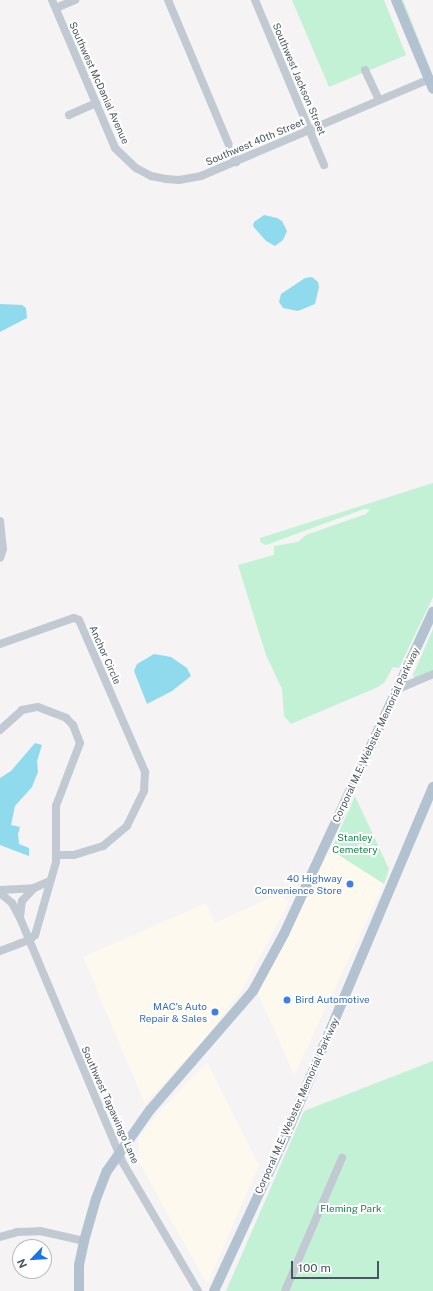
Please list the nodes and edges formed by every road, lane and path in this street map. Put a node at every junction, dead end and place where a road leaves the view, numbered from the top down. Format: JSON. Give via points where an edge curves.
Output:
{"nodes":[{"id":1,"x":52,"y":0,"type":"edge"},
{"id":2,"x":75,"y":0,"type":"edge"},
{"id":3,"x":168,"y":0,"type":"edge"},
{"id":4,"x":254,"y":0,"type":"edge"},
{"id":5,"x":396,"y":0,"type":"edge"},
{"id":6,"x":56,"y":8,"type":"junction"},
{"id":7,"x":365,"y":70,"type":"dead end"},
{"id":8,"x":429,"y":79,"type":"junction"},
{"id":9,"x":433,"y":89,"type":"edge"},
{"id":10,"x":379,"y":100,"type":"junction"},
{"id":11,"x":96,"y":103,"type":"junction"},
{"id":12,"x":69,"y":115,"type":"dead end"},
{"id":13,"x":310,"y":130,"type":"junction"},
{"id":14,"x":236,"y":162,"type":"junction"},
{"id":15,"x":324,"y":165,"type":"dead end"},
{"id":16,"x":136,"y":168,"type":"joint"},
{"id":17,"x":0,"y":521,"type":"edge"},
{"id":18,"x":0,"y":558,"type":"edge"},
{"id":19,"x":433,"y":612,"type":"edge"},
{"id":20,"x":0,"y":644,"type":"edge"},
{"id":21,"x":433,"y":674,"type":"edge"},
{"id":22,"x":398,"y":689,"type":"junction"},
{"id":23,"x":0,"y":730,"type":"edge"},
{"id":24,"x":433,"y":787,"type":"edge"},
{"id":25,"x":57,"y":855,"type":"junction"},
{"id":26,"x":50,"y":881,"type":"junction"},
{"id":27,"x":34,"y":888,"type":"junction"},
{"id":28,"x":0,"y":891,"type":"edge"},
{"id":29,"x":20,"y":918,"type":"junction"},
{"id":30,"x":29,"y":940,"type":"junction"},
{"id":31,"x":0,"y":950,"type":"edge"},
{"id":32,"x":118,"y":1152,"type":"junction"},
{"id":33,"x":342,"y":1158,"type":"dead end"},
{"id":34,"x":0,"y":1236,"type":"edge"},
{"id":35,"x":84,"y":1241,"type":"junction"},
{"id":36,"x":80,"y":1291,"type":"edge"},
{"id":37,"x":198,"y":1291,"type":"edge"},
{"id":38,"x":214,"y":1291,"type":"edge"},
{"id":39,"x":285,"y":1291,"type":"edge"}],
"edges":[{"from":1,"to":6,"type":"street","name":"Southwest McDanial Avenue"},
{"from":2,"to":6,"type":"street"},
{"from":3,"to":14,"type":"street"},
{"from":4,"to":13,"type":"street","name":"Southwest Jackson Street"},
{"from":5,"to":8,"type":"main road"},
{"from":6,"to":11,"type":"street","name":"Southwest McDanial Avenue"},
{"from":7,"to":10,"type":"street"},
{"from":8,"to":9,"type":"main road"},
{"from":8,"to":10,"type":"street","name":"Southwest 40th Street"},
{"from":10,"to":13,"type":"street","name":"Southwest 40th Street"},
{"from":11,"to":12,"type":"street"},
{"from":11,"to":16,"type":"street","name":"Southwest McDanial Avenue","via":[[115,148]]},
{"from":13,"to":14,"type":"street","name":"Southwest 40th Street"},
{"from":13,"to":15,"type":"street","name":"Southwest Jackson Street"},
{"from":14,"to":16,"type":"street","name":"Southwest 40th Street","via":[[201,176],[178,180],[152,176]]},
{"from":17,"to":18,"type":"street","via":[[3,549]]},
{"from":19,"to":22,"type":"main road","name":"Corporal M.E. Webster Memorial Parkway"},
{"from":20,"to":25,"type":"street","name":"Anchor Circle","via":[[74,618],[79,620],[145,772],[144,791],[127,826],[114,839],[88,852]]},
{"from":21,"to":22,"type":"street"},
{"from":22,"to":32,"type":"main road","name":"Corporal M.E. Webster Memorial Parkway","via":[[284,934],[252,991],[150,1110]]},
{"from":23,"to":25,"type":"street","via":[[22,710],[38,707],[66,718],[76,731],[80,744],[56,806]]},
{"from":24,"to":38,"type":"main road","name":"Corporal M.E. Webster Memorial Parkway","via":[[286,1135]]},
{"from":25,"to":26,"type":"street"},
{"from":26,"to":27,"type":"street"},
{"from":26,"to":30,"type":"street","via":[[34,935]]},
{"from":27,"to":28,"type":"street"},
{"from":27,"to":29,"type":"street","via":[[22,901]]},
{"from":28,"to":29,"type":"street","name":"Southwest Tapawingo Lane","via":[[12,903]]},
{"from":29,"to":30,"type":"street","name":"Southwest Tapawingo Lane"},
{"from":30,"to":31,"type":"street"},
{"from":30,"to":32,"type":"street","name":"Southwest Tapawingo Lane"},
{"from":32,"to":35,"type":"main road","name":"Corporal M.E. Webster Memorial Parkway","via":[[96,1199]]},
{"from":32,"to":37,"type":"street","name":"Southwest Tapawingo Lane"},
{"from":33,"to":39,"type":"street"},
{"from":34,"to":35,"type":"street","via":[[40,1231]]},
{"from":35,"to":36,"type":"main road","name":"Corporal M.E. Webster Memorial Parkway","via":[[79,1266]]}]}
